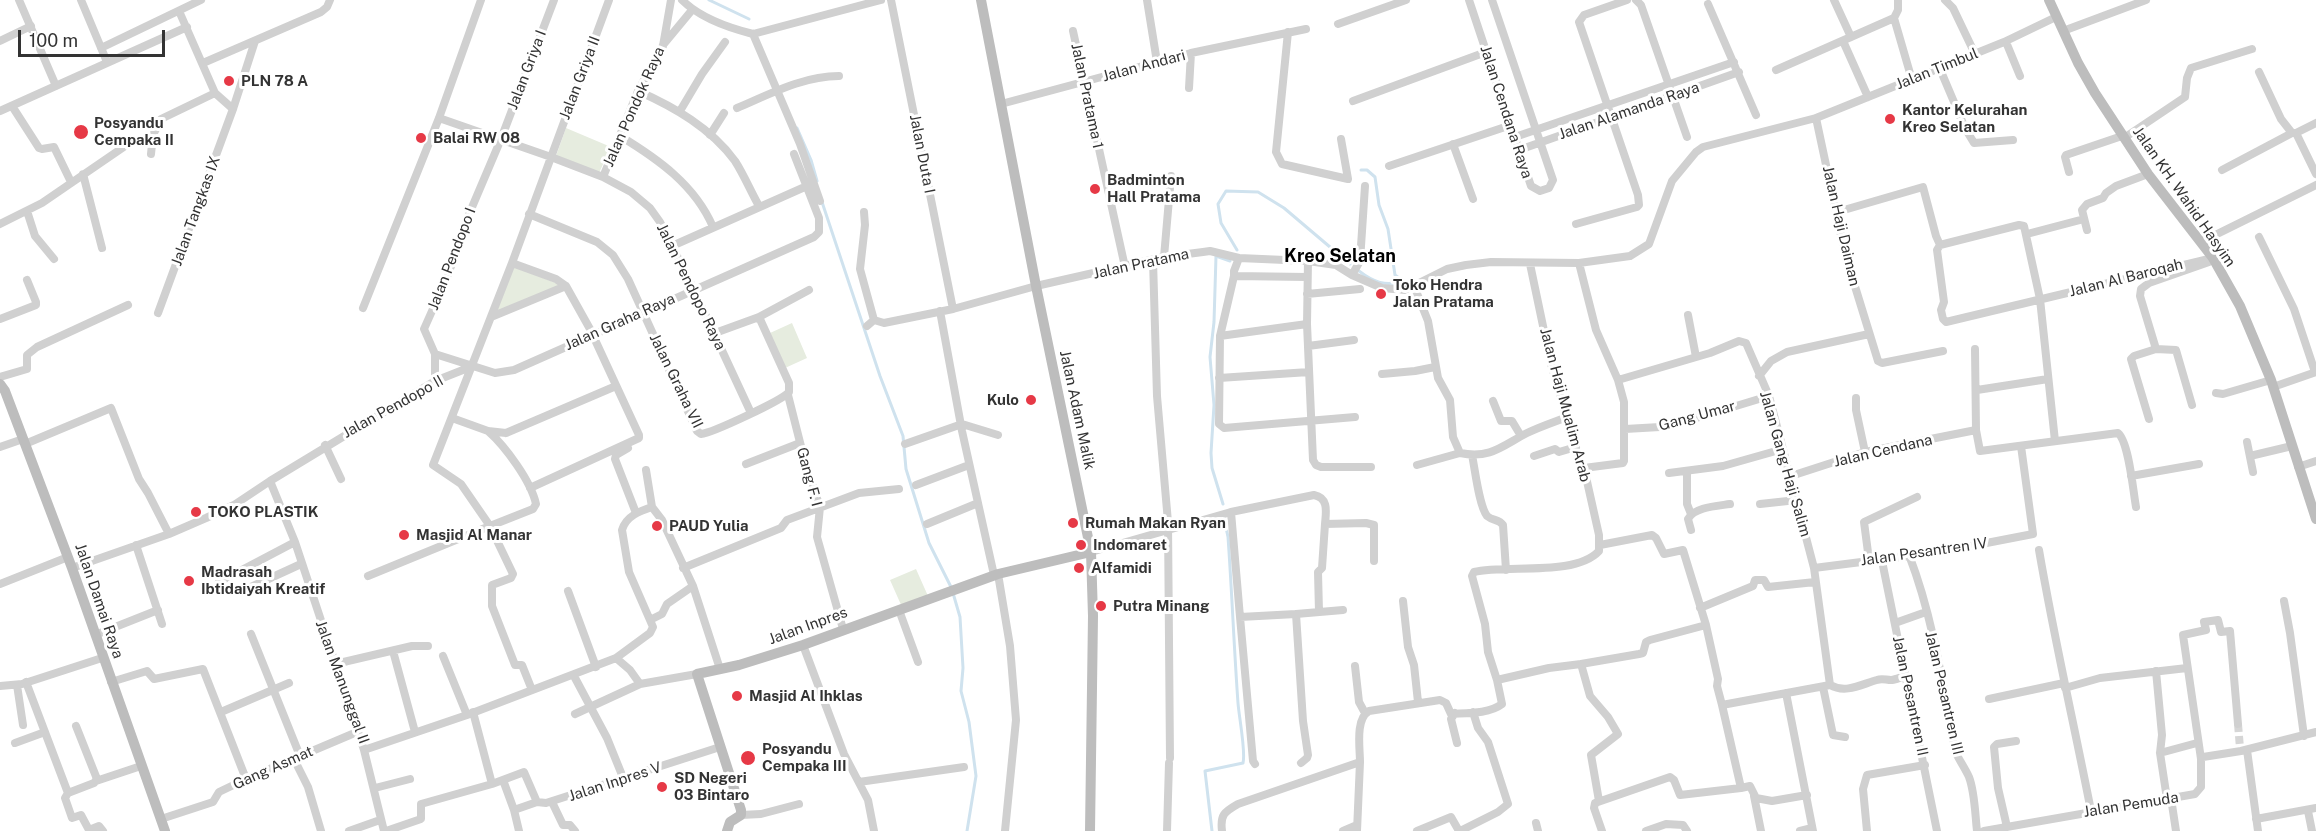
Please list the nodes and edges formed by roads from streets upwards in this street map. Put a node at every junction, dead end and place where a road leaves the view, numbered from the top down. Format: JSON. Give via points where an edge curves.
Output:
{"nodes":[{"id":1,"x":19,"y":0,"type":"edge"},
{"id":2,"x":81,"y":0,"type":"edge"},
{"id":3,"x":200,"y":0,"type":"edge"},
{"id":4,"x":330,"y":0,"type":"edge"},
{"id":5,"x":481,"y":0,"type":"edge"},
{"id":6,"x":554,"y":0,"type":"edge"},
{"id":7,"x":609,"y":0,"type":"edge"},
{"id":8,"x":671,"y":0,"type":"edge"},
{"id":9,"x":682,"y":0,"type":"edge"},
{"id":10,"x":881,"y":0,"type":"edge"},
{"id":11,"x":891,"y":0,"type":"edge"},
{"id":12,"x":981,"y":0,"type":"edge"},
{"id":13,"x":1147,"y":0,"type":"edge"},
{"id":14,"x":1406,"y":0,"type":"edge"},
{"id":15,"x":1469,"y":0,"type":"edge"},
{"id":16,"x":1492,"y":0,"type":"edge"},
{"id":17,"x":1627,"y":0,"type":"edge"},
{"id":18,"x":1636,"y":0,"type":"edge"},
{"id":19,"x":1834,"y":0,"type":"edge"},
{"id":20,"x":1898,"y":0,"type":"edge"},
{"id":21,"x":1945,"y":0,"type":"edge"},
{"id":22,"x":2049,"y":0,"type":"edge"},
{"id":23,"x":2146,"y":0,"type":"edge"},
{"id":24,"x":1708,"y":4,"type":"dead end"},
{"id":25,"x":179,"y":10,"type":"junction"},
{"id":26,"x":692,"y":10,"type":"junction"},
{"id":27,"x":2056,"y":17,"type":"junction"},
{"id":28,"x":1894,"y":18,"type":"junction"},
{"id":29,"x":1338,"y":24,"type":"dead end"},
{"id":30,"x":31,"y":26,"type":"junction"},
{"id":31,"x":187,"y":27,"type":"junction"},
{"id":32,"x":1306,"y":29,"type":"dead end"},
{"id":33,"x":1073,"y":31,"type":"dead end"},
{"id":34,"x":2063,"y":31,"type":"junction"},
{"id":35,"x":1288,"y":32,"type":"junction"},
{"id":36,"x":753,"y":34,"type":"junction"},
{"id":37,"x":1851,"y":37,"type":"junction"},
{"id":38,"x":0,"y":41,"type":"edge"},
{"id":39,"x":255,"y":41,"type":"junction"},
{"id":40,"x":1843,"y":41,"type":"junction"},
{"id":41,"x":725,"y":42,"type":"dead end"},
{"id":42,"x":2006,"y":42,"type":"junction"},
{"id":43,"x":663,"y":46,"type":"junction"},
{"id":44,"x":101,"y":48,"type":"junction"},
{"id":45,"x":2252,"y":49,"type":"dead end"},
{"id":46,"x":1486,"y":52,"type":"junction"},
{"id":47,"x":1191,"y":53,"type":"junction"},
{"id":48,"x":1975,"y":54,"type":"junction"},
{"id":49,"x":107,"y":62,"type":"junction"},
{"id":50,"x":1157,"y":62,"type":"junction"},
{"id":51,"x":1734,"y":62,"type":"junction"},
{"id":52,"x":203,"y":63,"type":"junction"},
{"id":53,"x":1940,"y":69,"type":"junction"},
{"id":54,"x":1776,"y":70,"type":"dead end"},
{"id":55,"x":1739,"y":72,"type":"junction"},
{"id":56,"x":2259,"y":72,"type":"dead end"},
{"id":57,"x":839,"y":76,"type":"dead end"},
{"id":58,"x":2020,"y":76,"type":"dead end"},
{"id":59,"x":1912,"y":80,"type":"junction"},
{"id":60,"x":1083,"y":82,"type":"junction"},
{"id":61,"x":1669,"y":84,"type":"junction"},
{"id":62,"x":56,"y":86,"type":"junction"},
{"id":63,"x":1189,"y":88,"type":"dead end"},
{"id":64,"x":777,"y":90,"type":"junction"},
{"id":65,"x":638,"y":91,"type":"junction"},
{"id":66,"x":215,"y":93,"type":"junction"},
{"id":67,"x":1673,"y":96,"type":"junction"},
{"id":68,"x":1868,"y":97,"type":"junction"},
{"id":69,"x":1353,"y":101,"type":"dead end"},
{"id":70,"x":1001,"y":104,"type":"junction"},
{"id":71,"x":1607,"y":105,"type":"junction"},
{"id":72,"x":12,"y":106,"type":"junction"},
{"id":73,"x":737,"y":108,"type":"dead end"},
{"id":74,"x":233,"y":109,"type":"junction"},
{"id":75,"x":0,"y":111,"type":"edge"},
{"id":76,"x":680,"y":111,"type":"junction"},
{"id":77,"x":724,"y":113,"type":"dead end"},
{"id":78,"x":1756,"y":115,"type":"dead end"},
{"id":79,"x":439,"y":118,"type":"junction"},
{"id":80,"x":1611,"y":118,"type":"junction"},
{"id":81,"x":1816,"y":118,"type":"junction"},
{"id":82,"x":2316,"y":123,"type":"edge"},
{"id":83,"x":1510,"y":125,"type":"junction"},
{"id":84,"x":1537,"y":129,"type":"junction"},
{"id":85,"x":2294,"y":133,"type":"junction"},
{"id":86,"x":710,"y":135,"type":"junction"},
{"id":87,"x":620,"y":136,"type":"junction"},
{"id":88,"x":1515,"y":137,"type":"junction"},
{"id":89,"x":1687,"y":137,"type":"dead end"},
{"id":90,"x":2123,"y":137,"type":"junction"},
{"id":91,"x":501,"y":139,"type":"junction"},
{"id":92,"x":1341,"y":139,"type":"dead end"},
{"id":93,"x":2013,"y":140,"type":"dead end"},
{"id":94,"x":131,"y":142,"type":"dead end"},
{"id":95,"x":1542,"y":142,"type":"junction"},
{"id":96,"x":1453,"y":144,"type":"junction"},
{"id":97,"x":1519,"y":150,"type":"junction"},
{"id":98,"x":151,"y":154,"type":"dead end"},
{"id":99,"x":794,"y":154,"type":"dead end"},
{"id":100,"x":551,"y":157,"type":"junction"},
{"id":101,"x":1389,"y":166,"type":"dead end"},
{"id":102,"x":2222,"y":170,"type":"dead end"},
{"id":103,"x":2069,"y":172,"type":"dead end"},
{"id":104,"x":83,"y":174,"type":"junction"},
{"id":105,"x":2148,"y":174,"type":"junction"},
{"id":106,"x":2316,"y":174,"type":"edge"},
{"id":107,"x":1171,"y":176,"type":"dead end"},
{"id":108,"x":603,"y":177,"type":"junction"},
{"id":109,"x":71,"y":182,"type":"junction"},
{"id":110,"x":807,"y":186,"type":"junction"},
{"id":111,"x":1365,"y":186,"type":"dead end"},
{"id":112,"x":2316,"y":186,"type":"edge"},
{"id":113,"x":1473,"y":199,"type":"dead end"},
{"id":114,"x":820,"y":201,"type":"dead end"},
{"id":115,"x":759,"y":206,"type":"junction"},
{"id":116,"x":27,"y":212,"type":"junction"},
{"id":117,"x":864,"y":212,"type":"dead end"},
{"id":118,"x":1837,"y":212,"type":"junction"},
{"id":119,"x":529,"y":214,"type":"junction"},
{"id":120,"x":2084,"y":219,"type":"junction"},
{"id":121,"x":0,"y":224,"type":"edge"},
{"id":122,"x":1576,"y":224,"type":"dead end"},
{"id":123,"x":713,"y":227,"type":"junction"},
{"id":124,"x":2087,"y":230,"type":"dead end"},
{"id":125,"x":2027,"y":234,"type":"junction"},
{"id":126,"x":2259,"y":237,"type":"dead end"},
{"id":127,"x":2202,"y":242,"type":"junction"},
{"id":128,"x":1940,"y":245,"type":"junction"},
{"id":129,"x":672,"y":246,"type":"junction"},
{"id":130,"x":102,"y":248,"type":"dead end"},
{"id":131,"x":1164,"y":257,"type":"junction"},
{"id":132,"x":1239,"y":258,"type":"junction"},
{"id":133,"x":54,"y":259,"type":"dead end"},
{"id":134,"x":2214,"y":259,"type":"junction"},
{"id":135,"x":1153,"y":260,"type":"junction"},
{"id":136,"x":1308,"y":261,"type":"junction"},
{"id":137,"x":512,"y":263,"type":"junction"},
{"id":138,"x":1579,"y":263,"type":"junction"},
{"id":139,"x":1530,"y":264,"type":"junction"},
{"id":140,"x":1125,"y":267,"type":"junction"},
{"id":141,"x":1352,"y":275,"type":"junction"},
{"id":142,"x":1234,"y":276,"type":"junction"},
{"id":143,"x":1307,"y":278,"type":"junction"},
{"id":144,"x":27,"y":280,"type":"dead end"},
{"id":145,"x":566,"y":286,"type":"junction"},
{"id":146,"x":1036,"y":286,"type":"junction"},
{"id":147,"x":1414,"y":286,"type":"junction"},
{"id":148,"x":693,"y":288,"type":"junction"},
{"id":149,"x":809,"y":290,"type":"dead end"},
{"id":150,"x":1359,"y":290,"type":"dead end"},
{"id":151,"x":1307,"y":294,"type":"junction"},
{"id":152,"x":2040,"y":299,"type":"junction"},
{"id":153,"x":128,"y":305,"type":"dead end"},
{"id":154,"x":363,"y":308,"type":"dead end"},
{"id":155,"x":953,"y":309,"type":"junction"},
{"id":156,"x":940,"y":311,"type":"junction"},
{"id":157,"x":644,"y":312,"type":"junction"},
{"id":158,"x":158,"y":313,"type":"dead end"},
{"id":159,"x":1688,"y":315,"type":"dead end"},
{"id":160,"x":491,"y":317,"type":"junction"},
{"id":161,"x":759,"y":317,"type":"junction"},
{"id":162,"x":0,"y":319,"type":"edge"},
{"id":163,"x":874,"y":320,"type":"junction"},
{"id":164,"x":1307,"y":324,"type":"junction"},
{"id":165,"x":867,"y":326,"type":"dead end"},
{"id":166,"x":715,"y":333,"type":"junction"},
{"id":167,"x":1869,"y":334,"type":"junction"},
{"id":168,"x":593,"y":335,"type":"junction"},
{"id":169,"x":1220,"y":336,"type":"junction"},
{"id":170,"x":1354,"y":340,"type":"dead end"},
{"id":171,"x":1308,"y":346,"type":"junction"},
{"id":172,"x":1975,"y":349,"type":"dead end"},
{"id":173,"x":2156,"y":349,"type":"junction"},
{"id":174,"x":1943,"y":351,"type":"dead end"},
{"id":175,"x":435,"y":354,"type":"junction"},
{"id":176,"x":1696,"y":357,"type":"junction"},
{"id":177,"x":472,"y":366,"type":"junction"},
{"id":178,"x":1435,"y":367,"type":"junction"},
{"id":179,"x":1309,"y":372,"type":"junction"},
{"id":180,"x":2316,"y":372,"type":"edge"},
{"id":181,"x":1382,"y":374,"type":"dead end"},
{"id":182,"x":1759,"y":376,"type":"junction"},
{"id":183,"x":0,"y":377,"type":"edge"},
{"id":184,"x":1219,"y":378,"type":"junction"},
{"id":185,"x":2049,"y":379,"type":"junction"},
{"id":186,"x":1618,"y":380,"type":"junction"},
{"id":187,"x":435,"y":381,"type":"junction"},
{"id":188,"x":2272,"y":383,"type":"junction"},
{"id":189,"x":0,"y":384,"type":"edge"},
{"id":190,"x":616,"y":386,"type":"junction"},
{"id":191,"x":1977,"y":390,"type":"junction"},
{"id":192,"x":2216,"y":393,"type":"dead end"},
{"id":193,"x":788,"y":395,"type":"junction"},
{"id":194,"x":1769,"y":396,"type":"junction"},
{"id":195,"x":1856,"y":398,"type":"dead end"},
{"id":196,"x":1493,"y":401,"type":"dead end"},
{"id":197,"x":2192,"y":405,"type":"dead end"},
{"id":198,"x":751,"y":413,"type":"junction"},
{"id":199,"x":1355,"y":417,"type":"dead end"},
{"id":200,"x":1567,"y":417,"type":"junction"},
{"id":201,"x":452,"y":418,"type":"junction"},
{"id":202,"x":2149,"y":419,"type":"dead end"},
{"id":203,"x":1312,"y":420,"type":"junction"},
{"id":204,"x":962,"y":424,"type":"junction"},
{"id":205,"x":1625,"y":429,"type":"junction"},
{"id":206,"x":1976,"y":430,"type":"junction"},
{"id":207,"x":488,"y":431,"type":"junction"},
{"id":208,"x":506,"y":433,"type":"junction"},
{"id":209,"x":998,"y":435,"type":"dead end"},
{"id":210,"x":1521,"y":436,"type":"junction"},
{"id":211,"x":638,"y":439,"type":"junction"},
{"id":212,"x":24,"y":441,"type":"junction"},
{"id":213,"x":2055,"y":441,"type":"junction"},
{"id":214,"x":2247,"y":442,"type":"dead end"},
{"id":215,"x":501,"y":443,"type":"junction"},
{"id":216,"x":800,"y":443,"type":"junction"},
{"id":217,"x":905,"y":444,"type":"dead end"},
{"id":218,"x":325,"y":445,"type":"junction"},
{"id":219,"x":2021,"y":446,"type":"junction"},
{"id":220,"x":2292,"y":446,"type":"junction"},
{"id":221,"x":0,"y":447,"type":"edge"},
{"id":222,"x":1576,"y":447,"type":"junction"},
{"id":223,"x":1783,"y":449,"type":"junction"},
{"id":224,"x":1865,"y":452,"type":"junction"},
{"id":225,"x":1460,"y":453,"type":"junction"},
{"id":226,"x":1472,"y":455,"type":"junction"},
{"id":227,"x":1534,"y":456,"type":"dead end"},
{"id":228,"x":2250,"y":456,"type":"junction"},
{"id":229,"x":2316,"y":460,"type":"edge"},
{"id":230,"x":746,"y":464,"type":"dead end"},
{"id":231,"x":2199,"y":464,"type":"dead end"},
{"id":232,"x":969,"y":465,"type":"junction"},
{"id":233,"x":1418,"y":465,"type":"dead end"},
{"id":234,"x":1371,"y":466,"type":"dead end"},
{"id":235,"x":2298,"y":466,"type":"junction"},
{"id":236,"x":1584,"y":468,"type":"junction"},
{"id":237,"x":646,"y":470,"type":"dead end"},
{"id":238,"x":1687,"y":472,"type":"junction"},
{"id":239,"x":2253,"y":472,"type":"dead end"},
{"id":240,"x":1669,"y":474,"type":"dead end"},
{"id":241,"x":1791,"y":476,"type":"junction"},
{"id":242,"x":2131,"y":476,"type":"junction"},
{"id":243,"x":341,"y":479,"type":"dead end"},
{"id":244,"x":270,"y":481,"type":"junction"},
{"id":245,"x":916,"y":485,"type":"dead end"},
{"id":246,"x":530,"y":488,"type":"junction"},
{"id":247,"x":898,"y":489,"type":"dead end"},
{"id":248,"x":1917,"y":497,"type":"dead end"},
{"id":249,"x":1797,"y":500,"type":"junction"},
{"id":250,"x":978,"y":503,"type":"junction"},
{"id":251,"x":1730,"y":504,"type":"dead end"},
{"id":252,"x":1760,"y":504,"type":"dead end"},
{"id":253,"x":652,"y":507,"type":"junction"},
{"id":254,"x":820,"y":507,"type":"junction"},
{"id":255,"x":2136,"y":507,"type":"dead end"},
{"id":256,"x":1231,"y":512,"type":"junction"},
{"id":257,"x":636,"y":513,"type":"junction"},
{"id":258,"x":1691,"y":514,"type":"junction"},
{"id":259,"x":2316,"y":519,"type":"edge"},
{"id":260,"x":927,"y":524,"type":"dead end"},
{"id":261,"x":1325,"y":524,"type":"junction"},
{"id":262,"x":490,"y":526,"type":"junction"},
{"id":263,"x":1168,"y":530,"type":"junction"},
{"id":264,"x":1691,"y":530,"type":"dead end"},
{"id":265,"x":169,"y":534,"type":"junction"},
{"id":266,"x":295,"y":542,"type":"junction"},
{"id":267,"x":136,"y":545,"type":"junction"},
{"id":268,"x":1600,"y":546,"type":"junction"},
{"id":269,"x":2039,"y":550,"type":"dead end"},
{"id":270,"x":1091,"y":552,"type":"junction"},
{"id":271,"x":1909,"y":555,"type":"junction"},
{"id":272,"x":68,"y":557,"type":"junction"},
{"id":273,"x":1869,"y":560,"type":"junction"},
{"id":274,"x":1374,"y":561,"type":"dead end"},
{"id":275,"x":1882,"y":561,"type":"junction"},
{"id":276,"x":301,"y":564,"type":"junction"},
{"id":277,"x":72,"y":568,"type":"junction"},
{"id":278,"x":683,"y":568,"type":"junction"},
{"id":279,"x":1814,"y":568,"type":"junction"},
{"id":280,"x":1506,"y":570,"type":"junction"},
{"id":281,"x":996,"y":575,"type":"junction"},
{"id":282,"x":368,"y":576,"type":"dead end"},
{"id":283,"x":219,"y":582,"type":"dead end"},
{"id":284,"x":1815,"y":582,"type":"junction"},
{"id":285,"x":0,"y":584,"type":"edge"},
{"id":286,"x":693,"y":586,"type":"junction"},
{"id":287,"x":568,"y":591,"type":"dead end"},
{"id":288,"x":240,"y":592,"type":"dead end"},
{"id":289,"x":1403,"y":601,"type":"dead end"},
{"id":290,"x":2284,"y":601,"type":"dead end"},
{"id":291,"x":1700,"y":608,"type":"junction"},
{"id":292,"x":158,"y":610,"type":"junction"},
{"id":293,"x":899,"y":610,"type":"junction"},
{"id":294,"x":1343,"y":610,"type":"dead end"},
{"id":295,"x":1319,"y":612,"type":"junction"},
{"id":296,"x":1926,"y":612,"type":"junction"},
{"id":297,"x":1296,"y":614,"type":"junction"},
{"id":298,"x":1240,"y":617,"type":"junction"},
{"id":299,"x":650,"y":620,"type":"junction"},
{"id":300,"x":1895,"y":623,"type":"junction"},
{"id":301,"x":162,"y":624,"type":"dead end"},
{"id":302,"x":1706,"y":625,"type":"junction"},
{"id":303,"x":843,"y":629,"type":"junction"},
{"id":304,"x":251,"y":634,"type":"dead end"},
{"id":305,"x":95,"y":635,"type":"junction"},
{"id":306,"x":803,"y":645,"type":"junction"},
{"id":307,"x":428,"y":646,"type":"dead end"},
{"id":308,"x":393,"y":651,"type":"junction"},
{"id":309,"x":443,"y":656,"type":"dead end"},
{"id":310,"x":102,"y":657,"type":"junction"},
{"id":311,"x":616,"y":658,"type":"junction"},
{"id":312,"x":918,"y":662,"type":"dead end"},
{"id":313,"x":334,"y":664,"type":"junction"},
{"id":314,"x":1581,"y":664,"type":"junction"},
{"id":315,"x":1356,"y":666,"type":"dead end"},
{"id":316,"x":596,"y":667,"type":"junction"},
{"id":317,"x":2187,"y":668,"type":"junction"},
{"id":318,"x":720,"y":669,"type":"junction"},
{"id":319,"x":2156,"y":671,"type":"junction"},
{"id":320,"x":697,"y":674,"type":"junction"},
{"id":321,"x":574,"y":676,"type":"junction"},
{"id":322,"x":1905,"y":676,"type":"junction"},
{"id":323,"x":1497,"y":680,"type":"junction"},
{"id":324,"x":26,"y":682,"type":"junction"},
{"id":325,"x":111,"y":682,"type":"junction"},
{"id":326,"x":289,"y":683,"type":"dead end"},
{"id":327,"x":640,"y":684,"type":"junction"},
{"id":328,"x":17,"y":685,"type":"junction"},
{"id":329,"x":0,"y":686,"type":"edge"},
{"id":330,"x":1827,"y":686,"type":"junction"},
{"id":331,"x":2064,"y":686,"type":"junction"},
{"id":332,"x":274,"y":689,"type":"junction"},
{"id":333,"x":532,"y":690,"type":"junction"},
{"id":334,"x":1786,"y":693,"type":"junction"},
{"id":335,"x":1989,"y":699,"type":"dead end"},
{"id":336,"x":1418,"y":702,"type":"junction"},
{"id":337,"x":592,"y":706,"type":"junction"},
{"id":338,"x":1724,"y":708,"type":"junction"},
{"id":339,"x":221,"y":712,"type":"junction"},
{"id":340,"x":1473,"y":712,"type":"junction"},
{"id":341,"x":1365,"y":713,"type":"junction"},
{"id":342,"x":470,"y":714,"type":"junction"},
{"id":343,"x":575,"y":714,"type":"dead end"},
{"id":344,"x":1455,"y":714,"type":"junction"},
{"id":345,"x":2238,"y":724,"type":"tunnel mouth"},
{"id":346,"x":23,"y":725,"type":"dead end"},
{"id":347,"x":76,"y":726,"type":"dead end"},
{"id":348,"x":45,"y":732,"type":"junction"},
{"id":349,"x":357,"y":732,"type":"junction"},
{"id":350,"x":415,"y":732,"type":"junction"},
{"id":351,"x":2316,"y":732,"type":"edge"},
{"id":352,"x":2304,"y":736,"type":"junction"},
{"id":353,"x":1845,"y":737,"type":"dead end"},
{"id":354,"x":2016,"y":741,"type":"dead end"},
{"id":355,"x":15,"y":743,"type":"dead end"},
{"id":356,"x":1457,"y":743,"type":"dead end"},
{"id":357,"x":2197,"y":743,"type":"junction"},
{"id":358,"x":720,"y":747,"type":"junction"},
{"id":359,"x":364,"y":750,"type":"junction"},
{"id":360,"x":2243,"y":750,"type":"junction"},
{"id":361,"x":2160,"y":753,"type":"junction"},
{"id":362,"x":297,"y":758,"type":"junction"},
{"id":363,"x":2200,"y":759,"type":"junction"},
{"id":364,"x":1360,"y":762,"type":"junction"},
{"id":365,"x":1301,"y":763,"type":"dead end"},
{"id":366,"x":1255,"y":764,"type":"dead end"},
{"id":367,"x":141,"y":765,"type":"junction"},
{"id":368,"x":1925,"y":765,"type":"junction"},
{"id":369,"x":964,"y":767,"type":"dead end"},
{"id":370,"x":246,"y":779,"type":"junction"},
{"id":371,"x":410,"y":779,"type":"dead end"},
{"id":372,"x":503,"y":780,"type":"junction"},
{"id":373,"x":624,"y":780,"type":"junction"},
{"id":374,"x":96,"y":781,"type":"junction"},
{"id":375,"x":859,"y":782,"type":"junction"},
{"id":376,"x":492,"y":784,"type":"junction"},
{"id":377,"x":375,"y":788,"type":"junction"},
{"id":378,"x":1741,"y":788,"type":"junction"},
{"id":379,"x":68,"y":793,"type":"junction"},
{"id":380,"x":1807,"y":795,"type":"junction"},
{"id":381,"x":1754,"y":796,"type":"junction"},
{"id":382,"x":2169,"y":799,"type":"junction"},
{"id":383,"x":1599,"y":801,"type":"junction"},
{"id":384,"x":537,"y":802,"type":"junction"},
{"id":385,"x":552,"y":802,"type":"junction"},
{"id":386,"x":799,"y":804,"type":"dead end"},
{"id":387,"x":2312,"y":809,"type":"edge"},
{"id":388,"x":514,"y":810,"type":"junction"},
{"id":389,"x":2091,"y":811,"type":"junction"},
{"id":390,"x":741,"y":815,"type":"junction"},
{"id":391,"x":2256,"y":819,"type":"junction"},
{"id":392,"x":380,"y":820,"type":"junction"},
{"id":393,"x":162,"y":828,"type":"edge"},
{"id":394,"x":1357,"y":828,"type":"edge"},
{"id":395,"x":2009,"y":828,"type":"edge"},
{"id":396,"x":1813,"y":829,"type":"edge"},
{"id":397,"x":103,"y":831,"type":"edge"},
{"id":398,"x":321,"y":831,"type":"edge"},
{"id":399,"x":349,"y":831,"type":"edge"},
{"id":400,"x":385,"y":831,"type":"edge"},
{"id":401,"x":519,"y":831,"type":"edge"},
{"id":402,"x":575,"y":831,"type":"edge"},
{"id":403,"x":727,"y":831,"type":"edge"},
{"id":404,"x":874,"y":831,"type":"edge"},
{"id":405,"x":1005,"y":831,"type":"edge"},
{"id":406,"x":1090,"y":831,"type":"edge"},
{"id":407,"x":1167,"y":831,"type":"edge"},
{"id":408,"x":1222,"y":831,"type":"edge"},
{"id":409,"x":1343,"y":831,"type":"edge"},
{"id":410,"x":1417,"y":831,"type":"edge"},
{"id":411,"x":1459,"y":831,"type":"edge"},
{"id":412,"x":1602,"y":831,"type":"edge"},
{"id":413,"x":1646,"y":831,"type":"edge"},
{"id":414,"x":1687,"y":831,"type":"edge"},
{"id":415,"x":1761,"y":831,"type":"edge"},
{"id":416,"x":1800,"y":831,"type":"edge"},
{"id":417,"x":1867,"y":831,"type":"edge"},
{"id":418,"x":1937,"y":831,"type":"edge"},
{"id":419,"x":1977,"y":831,"type":"edge"},
{"id":420,"x":1984,"y":831,"type":"edge"},
{"id":421,"x":2176,"y":831,"type":"edge"},
{"id":422,"x":2258,"y":831,"type":"edge"},
{"id":423,"x":2312,"y":831,"type":"edge"}],
"edges":[{"from":1,"to":30,"type":"street"},
{"from":2,"to":44,"type":"street"},
{"from":3,"to":25,"type":"street"},
{"from":4,"to":39,"type":"street","via":[[321,12]]},
{"from":5,"to":79,"type":"street"},
{"from":6,"to":91,"type":"street","name":"Jalan Griya I"},
{"from":7,"to":100,"type":"street","name":"Jalan Griya II"},
{"from":8,"to":43,"type":"street","name":"Jalan Pondok Raya"},
{"from":9,"to":26,"type":"street"},
{"from":10,"to":36,"type":"street"},
{"from":11,"to":155,"type":"street","name":"Jalan Duta I"},
{"from":12,"to":70,"type":"street","name":"Jalan Adam Malik"},
{"from":13,"to":50,"type":"street"},
{"from":14,"to":29,"type":"street"},
{"from":15,"to":46,"type":"street","name":"Jalan Cendana Raya"},
{"from":16,"to":84,"type":"street","name":"Jalan Cendana Raya"},
{"from":17,"to":71,"type":"street","via":[[1580,19]]},
{"from":18,"to":61,"type":"street"},
{"from":19,"to":37,"type":"street"},
{"from":20,"to":28,"type":"street"},
{"from":21,"to":48,"type":"street","via":[[1953,8]]},
{"from":22,"to":27,"type":"street","name":"Jalan KH. Wahid Hasyim"},
{"from":23,"to":34,"type":"street"},
{"from":24,"to":51,"type":"street"},
{"from":25,"to":31,"type":"street"},
{"from":25,"to":44,"type":"street"},
{"from":26,"to":36,"type":"street"},
{"from":26,"to":43,"type":"street"},
{"from":27,"to":34,"type":"street","name":"Jalan KH. Wahid Hasyim"},
{"from":27,"to":42,"type":"street","name":"Jalan Timbul"},
{"from":28,"to":37,"type":"street"},
{"from":28,"to":59,"type":"street"},
{"from":30,"to":38,"type":"street"},
{"from":30,"to":62,"type":"street"},
{"from":31,"to":49,"type":"street"},
{"from":31,"to":52,"type":"street"},
{"from":32,"to":35,"type":"street","name":"Jalan Andari"},
{"from":33,"to":60,"type":"street","name":"Jalan Pratama 1"},
{"from":34,"to":90,"type":"street","name":"Jalan KH. Wahid Hasyim"},
{"from":35,"to":47,"type":"street","name":"Jalan Andari"},
{"from":35,"to":92,"type":"street","via":[[1278,160],[1348,179]]},
{"from":36,"to":64,"type":"street"},
{"from":37,"to":40,"type":"street"},
{"from":39,"to":52,"type":"street"},
{"from":39,"to":74,"type":"street","name":"Jalan Tangkas IX"},
{"from":40,"to":54,"type":"street"},
{"from":40,"to":68,"type":"street"},
{"from":41,"to":76,"type":"street"},
{"from":42,"to":48,"type":"street","name":"Jalan Timbul"},
{"from":42,"to":58,"type":"street"},
{"from":43,"to":65,"type":"street","name":"Jalan Pondok Raya"},
{"from":44,"to":49,"type":"street"},
{"from":45,"to":90,"type":"street","via":[[2191,69],[2185,97]]},
{"from":46,"to":69,"type":"street"},
{"from":46,"to":83,"type":"street","name":"Jalan Cendana Raya"},
{"from":47,"to":50,"type":"street","name":"Jalan Andari"},
{"from":47,"to":63,"type":"street"},
{"from":48,"to":53,"type":"street","name":"Jalan Timbul"},
{"from":49,"to":62,"type":"street"},
{"from":50,"to":60,"type":"street","name":"Jalan Andari"},
{"from":51,"to":55,"type":"street"},
{"from":51,"to":61,"type":"street","name":"Jalan Alamanda Raya"},
{"from":52,"to":66,"type":"street"},
{"from":53,"to":59,"type":"street","name":"Jalan Timbul"},
{"from":53,"to":93,"type":"street","via":[[1974,143]]},
{"from":55,"to":67,"type":"street","name":"Jalan Alamanda Raya"},
{"from":55,"to":78,"type":"street"},
{"from":56,"to":85,"type":"street","via":[[2281,119]]},
{"from":57,"to":64,"type":"street","via":[[814,78]]},
{"from":59,"to":68,"type":"street","name":"Jalan Timbul"},
{"from":60,"to":70,"type":"street","name":"Jalan Andari"},
{"from":60,"to":140,"type":"street","name":"Jalan Pratama 1"},
{"from":61,"to":67,"type":"street"},
{"from":61,"to":71,"type":"street","name":"Jalan Alamanda Raya"},
{"from":62,"to":72,"type":"street"},
{"from":64,"to":73,"type":"street"},
{"from":64,"to":114,"type":"street"},
{"from":65,"to":76,"type":"street"},
{"from":65,"to":87,"type":"street","name":"Jalan Pondok Raya"},
{"from":66,"to":74,"type":"street"},
{"from":66,"to":98,"type":"street","via":[[161,119],[153,135]]},
{"from":67,"to":80,"type":"street","name":"Jalan Alamanda Raya"},
{"from":67,"to":89,"type":"street"},
{"from":68,"to":81,"type":"street","name":"Jalan Timbul"},
{"from":70,"to":146,"type":"street","name":"Jalan Adam Malik"},
{"from":71,"to":80,"type":"street"},
{"from":71,"to":84,"type":"street","name":"Jalan Alamanda Raya"},
{"from":72,"to":75,"type":"street"},
{"from":72,"to":109,"type":"street","via":[[39,148],[54,147]]},
{"from":74,"to":158,"type":"street","name":"Jalan Tangkas IX"},
{"from":76,"to":86,"type":"street"},
{"from":77,"to":86,"type":"street"},
{"from":79,"to":91,"type":"street","name":"Jalan Pendopo Raya"},
{"from":79,"to":154,"type":"street"},
{"from":80,"to":95,"type":"street","name":"Jalan Alamanda Raya"},
{"from":80,"to":122,"type":"street","via":[[1640,201],[1636,207]]},
{"from":81,"to":118,"type":"street","name":"Jalan Haji Daiman"},
{"from":81,"to":138,"type":"street","name":"Jalan Timbul","via":[[1703,147],[1672,181],[1649,244],[1630,256]]},
{"from":82,"to":85,"type":"street"},
{"from":83,"to":88,"type":"street","name":"Jalan Cendana Raya"},
{"from":83,"to":96,"type":"street"},
{"from":84,"to":88,"type":"street","name":"Jalan Alamanda Raya"},
{"from":84,"to":95,"type":"street","name":"Jalan Cendana Raya"},
{"from":85,"to":102,"type":"street"},
{"from":85,"to":106,"type":"street"},
{"from":86,"to":115,"type":"street","via":[[735,162]]},
{"from":87,"to":108,"type":"street","name":"Jalan Pondok Raya"},
{"from":87,"to":123,"type":"street","via":[[680,180],[698,198]]},
{"from":88,"to":97,"type":"street","name":"Jalan Cendana Raya"},
{"from":90,"to":103,"type":"street","via":[[2066,155]]},
{"from":90,"to":105,"type":"street","name":"Jalan KH. Wahid Hasyim"},
{"from":91,"to":100,"type":"street","name":"Jalan Pendopo Raya"},
{"from":91,"to":175,"type":"street","name":"Jalan Pendopo I","via":[[424,329]]},
{"from":94,"to":104,"type":"street"},
{"from":95,"to":97,"type":"street","name":"Jalan Alamanda Raya"},
{"from":95,"to":97,"type":"street","name":"Jalan Cendana Raya","via":[[1553,180],[1549,188],[1540,191],[1531,186]]},
{"from":96,"to":101,"type":"street"},
{"from":96,"to":113,"type":"street"},
{"from":99,"to":110,"type":"street"},
{"from":100,"to":108,"type":"street","name":"Jalan Pendopo Raya"},
{"from":100,"to":119,"type":"street"},
{"from":104,"to":109,"type":"street"},
{"from":104,"to":130,"type":"street"},
{"from":105,"to":120,"type":"street","via":[[2116,186],[2103,198],[2087,204],[2082,210]]},
{"from":105,"to":127,"type":"street","name":"Jalan KH. Wahid Hasyim"},
{"from":107,"to":131,"type":"street"},
{"from":108,"to":129,"type":"street","name":"Jalan Pendopo Raya","via":[[650,208]]},
{"from":109,"to":116,"type":"street"},
{"from":110,"to":115,"type":"street"},
{"from":110,"to":148,"type":"street","name":"Jalan Graha Raya","via":[[819,218],[819,232],[814,237]]},
{"from":111,"to":141,"type":"street","via":[[1360,261]]},
{"from":112,"to":127,"type":"street"},
{"from":115,"to":123,"type":"street"},
{"from":116,"to":121,"type":"street"},
{"from":116,"to":133,"type":"street","via":[[35,236]]},
{"from":117,"to":163,"type":"street","via":[[860,269]]},
{"from":118,"to":128,"type":"street","via":[[1921,187]]},
{"from":118,"to":167,"type":"street","name":"Jalan Haji Daiman"},
{"from":119,"to":137,"type":"street"},
{"from":119,"to":157,"type":"street","via":[[597,242],[612,255]]},
{"from":120,"to":124,"type":"street"},
{"from":120,"to":125,"type":"street"},
{"from":123,"to":129,"type":"street"},
{"from":125,"to":128,"type":"street","via":[[2025,226],[2019,225]]},
{"from":125,"to":152,"type":"street"},
{"from":126,"to":180,"type":"street","via":[[2294,309]]},
{"from":127,"to":134,"type":"street","name":"Jalan KH. Wahid Hasyim"},
{"from":128,"to":152,"type":"street","name":"Jalan Al Baroqah","via":[[1937,250],[1944,321]]},
{"from":129,"to":148,"type":"street","name":"Jalan Pendopo Raya"},
{"from":131,"to":132,"type":"street","name":"Jalan Pratama","via":[[1210,251]]},
{"from":131,"to":135,"type":"street","name":"Jalan Pratama"},
{"from":132,"to":136,"type":"street","name":"Jalan Pratama"},
{"from":132,"to":142,"type":"street"},
{"from":134,"to":152,"type":"street","name":"Jalan Al Baroqah"},
{"from":134,"to":173,"type":"street","via":[[2140,289]]},
{"from":134,"to":188,"type":"street","name":"Jalan KH. Wahid Hasyim","via":[[2244,316]]},
{"from":135,"to":140,"type":"street","name":"Jalan Pratama"},
{"from":135,"to":263,"type":"street","via":[[1157,396]]},
{"from":136,"to":141,"type":"street","name":"Jalan Pratama","via":[[1336,265]]},
{"from":136,"to":143,"type":"street"},
{"from":137,"to":145,"type":"street"},
{"from":137,"to":160,"type":"street"},
{"from":138,"to":139,"type":"street","name":"Jalan Pratama"},
{"from":138,"to":186,"type":"street","via":[[1596,330]]},
{"from":139,"to":147,"type":"street","name":"Jalan Pratama","via":[[1491,262],[1447,269]]},
{"from":139,"to":200,"type":"street","name":"Jalan Haji Mualim Arab","via":[[1551,364]]},
{"from":140,"to":146,"type":"street","name":"Jalan Pratama"},
{"from":141,"to":147,"type":"street","name":"Jalan Pratama","via":[[1382,288],[1399,290]]},
{"from":142,"to":143,"type":"street"},
{"from":142,"to":169,"type":"street"},
{"from":143,"to":151,"type":"street"},
{"from":144,"to":162,"type":"street","via":[[36,305]]},
{"from":145,"to":160,"type":"street"},
{"from":145,"to":168,"type":"street"},
{"from":146,"to":155,"type":"street","name":"Jalan Pratama"},
{"from":146,"to":270,"type":"street","name":"Jalan Adam Malik"},
{"from":147,"to":178,"type":"street","via":[[1428,321]]},
{"from":148,"to":157,"type":"street","name":"Jalan Graha Raya"},
{"from":148,"to":166,"type":"street","name":"Jalan Pendopo Raya"},
{"from":149,"to":161,"type":"street"},
{"from":150,"to":151,"type":"street"},
{"from":151,"to":164,"type":"street"},
{"from":152,"to":185,"type":"street"},
{"from":153,"to":183,"type":"street","via":[[37,347],[27,355],[27,369]]},
{"from":155,"to":156,"type":"street","name":"Jalan Pratama"},
{"from":156,"to":163,"type":"street","name":"Jalan Pratama","via":[[884,323]]},
{"from":156,"to":204,"type":"street"},
{"from":157,"to":168,"type":"street","name":"Jalan Graha Raya"},
{"from":157,"to":198,"type":"street","name":"Jalan Graha VII","via":[[699,433]]},
{"from":159,"to":176,"type":"street"},
{"from":160,"to":177,"type":"street"},
{"from":161,"to":166,"type":"street"},
{"from":161,"to":193,"type":"street","name":"Gang F. I","via":[[789,383]]},
{"from":163,"to":165,"type":"street"},
{"from":164,"to":169,"type":"street"},
{"from":164,"to":171,"type":"street"},
{"from":166,"to":198,"type":"street","name":"Jalan Pendopo Raya"},
{"from":167,"to":174,"type":"street","name":"Jalan Haji Daiman","via":[[1882,363]]},
{"from":167,"to":182,"type":"street","via":[[1787,352],[1771,361]]},
{"from":168,"to":177,"type":"street","name":"Jalan Graha Raya","via":[[504,373]]},
{"from":168,"to":190,"type":"street"},
{"from":169,"to":184,"type":"street"},
{"from":170,"to":171,"type":"street"},
{"from":171,"to":179,"type":"street"},
{"from":172,"to":191,"type":"street"},
{"from":173,"to":197,"type":"street","via":[[2176,350]]},
{"from":173,"to":202,"type":"street","via":[[2131,359]]},
{"from":175,"to":177,"type":"street","name":"Jalan Graha Raya"},
{"from":175,"to":187,"type":"street","name":"Jalan Pendopo I"},
{"from":176,"to":182,"type":"street","name":"Jalan Gang Haji Salim","via":[[1743,340]]},
{"from":176,"to":186,"type":"street","name":"Jalan Gang Haji Salim"},
{"from":177,"to":187,"type":"street","name":"Jalan Pendopo II"},
{"from":177,"to":201,"type":"street"},
{"from":178,"to":181,"type":"street"},
{"from":178,"to":225,"type":"street","via":[[1450,400],[1453,437]]},
{"from":179,"to":184,"type":"street"},
{"from":179,"to":203,"type":"street"},
{"from":180,"to":188,"type":"street"},
{"from":182,"to":194,"type":"street","name":"Jalan Gang Haji Salim"},
{"from":184,"to":203,"type":"street","via":[[1219,424],[1224,428]]},
{"from":185,"to":191,"type":"street"},
{"from":185,"to":213,"type":"street"},
{"from":186,"to":205,"type":"street"},
{"from":187,"to":218,"type":"street","name":"Jalan Pendopo II"},
{"from":188,"to":192,"type":"street"},
{"from":188,"to":220,"type":"street","name":"Jalan KH. Wahid Hasyim"},
{"from":189,"to":212,"type":"street","name":"Jalan Damai Raya"},
{"from":190,"to":208,"type":"street"},
{"from":190,"to":211,"type":"street","via":[[639,432]]},
{"from":191,"to":206,"type":"street"},
{"from":193,"to":198,"type":"street"},
{"from":193,"to":216,"type":"street","name":"Gang F. I"},
{"from":194,"to":205,"type":"street","name":"Gang Umar","via":[[1680,423]]},
{"from":194,"to":223,"type":"street","name":"Jalan Gang Haji Salim"},
{"from":195,"to":224,"type":"street"},
{"from":196,"to":210,"type":"street","via":[[1501,421],[1512,421]]},
{"from":199,"to":203,"type":"street"},
{"from":200,"to":210,"type":"street"},
{"from":200,"to":222,"type":"street","name":"Jalan Haji Mualim Arab"},
{"from":201,"to":207,"type":"street"},
{"from":201,"to":262,"type":"street","via":[[433,465],[461,484]]},
{"from":203,"to":234,"type":"street","via":[[1316,465]]},
{"from":204,"to":209,"type":"street"},
{"from":204,"to":217,"type":"street"},
{"from":204,"to":232,"type":"street"},
{"from":205,"to":236,"type":"street","via":[[1623,463]]},
{"from":206,"to":219,"type":"street","via":[[1980,451]]},
{"from":206,"to":224,"type":"street","name":"Jalan Cendana"},
{"from":207,"to":208,"type":"street"},
{"from":207,"to":215,"type":"street"},
{"from":208,"to":215,"type":"street"},
{"from":210,"to":226,"type":"street","via":[[1487,453]]},
{"from":211,"to":246,"type":"street"},
{"from":211,"to":257,"type":"street","via":[[614,457]]},
{"from":212,"to":221,"type":"street"},
{"from":212,"to":265,"type":"street","via":[[111,408],[139,479]]},
{"from":212,"to":272,"type":"street","name":"Jalan Damai Raya"},
{"from":213,"to":219,"type":"street"},
{"from":213,"to":242,"type":"street","via":[[2118,433]]},
{"from":214,"to":228,"type":"street"},
{"from":215,"to":246,"type":"street"},
{"from":216,"to":230,"type":"street"},
{"from":216,"to":254,"type":"street","name":"Gang F. I"},
{"from":218,"to":243,"type":"street"},
{"from":218,"to":244,"type":"street","name":"Jalan Pendopo II"},
{"from":219,"to":271,"type":"street","name":"Jalan Pesantren IV","via":[[2033,534]]},
{"from":220,"to":228,"type":"street"},
{"from":220,"to":235,"type":"street","name":"Jalan KH. Wahid Hasyim"},
{"from":222,"to":227,"type":"street"},
{"from":222,"to":236,"type":"street","name":"Jalan Haji Mualim Arab"},
{"from":223,"to":238,"type":"street"},
{"from":223,"to":241,"type":"street","name":"Jalan Gang Haji Salim"},
{"from":224,"to":241,"type":"street","name":"Jalan Cendana"},
{"from":225,"to":226,"type":"street"},
{"from":225,"to":233,"type":"street"},
{"from":226,"to":280,"type":"street","via":[[1483,509],[1488,517],[1503,525]]},
{"from":228,"to":239,"type":"street"},
{"from":229,"to":235,"type":"street"},
{"from":231,"to":242,"type":"street"},
{"from":232,"to":245,"type":"street"},
{"from":232,"to":250,"type":"street"},
{"from":235,"to":259,"type":"street","name":"Jalan KH. Wahid Hasyim"},
{"from":236,"to":268,"type":"street","name":"Jalan Haji Mualim Arab"},
{"from":237,"to":253,"type":"street"},
{"from":238,"to":240,"type":"street"},
{"from":238,"to":258,"type":"street","via":[[1687,504]]},
{"from":241,"to":249,"type":"street","name":"Jalan Gang Haji Salim"},
{"from":242,"to":255,"type":"street"},
{"from":244,"to":265,"type":"street","via":[[234,505]]},
{"from":244,"to":266,"type":"street","name":"Jalan Manunggal II"},
{"from":246,"to":262,"type":"street","via":[[536,504],[533,509]]},
{"from":247,"to":254,"type":"street","via":[[859,493]]},
{"from":248,"to":273,"type":"street","via":[[1864,522]]},
{"from":249,"to":252,"type":"street"},
{"from":249,"to":279,"type":"street","name":"Jalan Gang Haji Salim"},
{"from":250,"to":260,"type":"street"},
{"from":250,"to":281,"type":"street"},
{"from":251,"to":258,"type":"street"},
{"from":253,"to":257,"type":"street"},
{"from":253,"to":278,"type":"street","via":[[662,520]]},
{"from":254,"to":278,"type":"street","via":[[787,520],[781,528]]},
{"from":254,"to":303,"type":"street","name":"Gang F. I","via":[[817,537]]},
{"from":256,"to":261,"type":"street","via":[[1314,495],[1324,500]]},
{"from":256,"to":263,"type":"street"},
{"from":256,"to":298,"type":"street"},
{"from":257,"to":299,"type":"street","via":[[622,530],[629,572]]},
{"from":258,"to":264,"type":"street"},
{"from":261,"to":274,"type":"street","via":[[1374,525]]},
{"from":261,"to":295,"type":"street","via":[[1322,568],[1318,572]]},
{"from":262,"to":282,"type":"street"},
{"from":262,"to":333,"type":"street","via":[[513,574],[492,585],[492,606],[515,665],[522,666]]},
{"from":263,"to":270,"type":"street"},
{"from":263,"to":407,"type":"street"},
{"from":265,"to":267,"type":"street"},
{"from":266,"to":276,"type":"street","name":"Jalan Manunggal II"},
{"from":266,"to":283,"type":"street"},
{"from":267,"to":277,"type":"street"},
{"from":267,"to":292,"type":"street"},
{"from":268,"to":280,"type":"street","via":[[1597,554],[1569,566]]},
{"from":268,"to":291,"type":"street","via":[[1652,536],[1664,554],[1683,550]]},
{"from":269,"to":331,"type":"street"},
{"from":270,"to":281,"type":"street","name":"Jalan Inpres"},
{"from":270,"to":406,"type":"street","name":"Jalan Adam Malik"},
{"from":271,"to":275,"type":"street","name":"Jalan Pesantren IV"},
{"from":271,"to":296,"type":"street","name":"Jalan Pesantren III"},
{"from":272,"to":277,"type":"street","name":"Jalan Damai Raya"},
{"from":272,"to":285,"type":"street"},
{"from":273,"to":275,"type":"street","name":"Jalan Pesantren IV"},
{"from":273,"to":279,"type":"street","name":"Jalan Pesantren IV"},
{"from":275,"to":300,"type":"street","name":"Jalan Pesantren II"},
{"from":276,"to":288,"type":"street"},
{"from":276,"to":313,"type":"street","name":"Jalan Manunggal II"},
{"from":277,"to":305,"type":"street","name":"Jalan Damai Raya"},
{"from":278,"to":286,"type":"street"},
{"from":279,"to":284,"type":"street","name":"Jalan Gang Haji Salim"},
{"from":280,"to":323,"type":"street","via":[[1476,571],[1472,576]]},
{"from":281,"to":293,"type":"street","name":"Jalan Inpres"},
{"from":281,"to":405,"type":"street","via":[[1010,646],[1016,720]]},
{"from":284,"to":291,"type":"street","via":[[1768,587],[1764,580],[1755,580],[1753,586]]},
{"from":284,"to":330,"type":"street","name":"Jalan Gang Haji Salim"},
{"from":286,"to":299,"type":"street"},
{"from":286,"to":318,"type":"street"},
{"from":287,"to":316,"type":"street"},
{"from":289,"to":336,"type":"street"},
{"from":290,"to":352,"type":"street"},
{"from":291,"to":302,"type":"street"},
{"from":292,"to":301,"type":"street"},
{"from":292,"to":305,"type":"street"},
{"from":293,"to":303,"type":"street","name":"Jalan Inpres"},
{"from":293,"to":312,"type":"street"},
{"from":294,"to":295,"type":"street"},
{"from":295,"to":297,"type":"street"},
{"from":296,"to":300,"type":"street"},
{"from":296,"to":419,"type":"street","name":"Jalan Pesantren III","via":[[1955,751],[1969,776]]},
{"from":297,"to":298,"type":"street"},
{"from":297,"to":365,"type":"street","via":[[1308,754]]},
{"from":298,"to":366,"type":"street"},
{"from":299,"to":311,"type":"street","name":"Jalan Manunggal II","via":[[650,633]]},
{"from":300,"to":322,"type":"street","name":"Jalan Pesantren II"},
{"from":302,"to":314,"type":"street","via":[[1650,640],[1644,653]]},
{"from":302,"to":338,"type":"street"},
{"from":303,"to":306,"type":"street","name":"Jalan Inpres"},
{"from":304,"to":332,"type":"street"},
{"from":305,"to":310,"type":"street","name":"Jalan Damai Raya"},
{"from":306,"to":318,"type":"street","name":"Jalan Inpres"},
{"from":306,"to":375,"type":"street","via":[[844,754]]},
{"from":307,"to":308,"type":"street"},
{"from":308,"to":313,"type":"street"},
{"from":308,"to":350,"type":"street"},
{"from":309,"to":342,"type":"street"},
{"from":310,"to":324,"type":"street"},
{"from":310,"to":325,"type":"street","name":"Jalan Damai Raya"},
{"from":311,"to":316,"type":"street","name":"Jalan Manunggal II"},
{"from":311,"to":327,"type":"street"},
{"from":313,"to":349,"type":"street","name":"Jalan Manunggal II"},
{"from":314,"to":323,"type":"street"},
{"from":314,"to":383,"type":"street","via":[[1590,696],[1618,734],[1591,755]]},
{"from":315,"to":341,"type":"street","via":[[1359,702]]},
{"from":316,"to":321,"type":"street","name":"Jalan Manunggal II"},
{"from":317,"to":319,"type":"street"},
{"from":317,"to":345,"type":"street","via":[[2183,635],[2206,630],[2204,622],[2218,620],[2221,632],[2230,631]]},
{"from":317,"to":357,"type":"street"},
{"from":318,"to":320,"type":"street","name":"Jalan Inpres"},
{"from":319,"to":331,"type":"street"},
{"from":319,"to":361,"type":"street"},
{"from":320,"to":327,"type":"street"},
{"from":320,"to":358,"type":"street"},
{"from":321,"to":333,"type":"street","name":"Jalan Manunggal II"},
{"from":321,"to":337,"type":"street"},
{"from":322,"to":330,"type":"street","via":[[1852,688]]},
{"from":322,"to":368,"type":"street","name":"Jalan Pesantren II"},
{"from":323,"to":340,"type":"street","via":[[1502,704]]},
{"from":324,"to":328,"type":"street"},
{"from":324,"to":348,"type":"street"},
{"from":325,"to":339,"type":"street","via":[[147,671],[154,679],[202,669]]},
{"from":325,"to":367,"type":"street","name":"Jalan Damai Raya"},
{"from":326,"to":332,"type":"street"},
{"from":327,"to":337,"type":"street"},
{"from":328,"to":329,"type":"street"},
{"from":328,"to":346,"type":"street"},
{"from":330,"to":334,"type":"street"},
{"from":330,"to":353,"type":"street","name":"Jalan Gang Haji Salim","via":[[1833,735]]},
{"from":331,"to":335,"type":"street"},
{"from":331,"to":389,"type":"street"},
{"from":332,"to":339,"type":"street"},
{"from":332,"to":362,"type":"street"},
{"from":333,"to":342,"type":"street","name":"Jalan Manunggal II"},
{"from":334,"to":338,"type":"street"},
{"from":334,"to":380,"type":"street"},
{"from":336,"to":341,"type":"street"},
{"from":336,"to":344,"type":"street","via":[[1443,700],[1450,713]]},
{"from":337,"to":343,"type":"street"},
{"from":337,"to":373,"type":"street"},
{"from":338,"to":378,"type":"street"},
{"from":339,"to":370,"type":"street"},
{"from":340,"to":344,"type":"street"},
{"from":340,"to":411,"type":"street","via":[[1488,742],[1508,804]]},
{"from":341,"to":364,"type":"street"},
{"from":342,"to":350,"type":"street","name":"Jalan Manunggal II"},
{"from":342,"to":376,"type":"street"},
{"from":344,"to":356,"type":"street","via":[[1451,719]]},
{"from":347,"to":374,"type":"street"},
{"from":348,"to":355,"type":"street"},
{"from":348,"to":379,"type":"street"},
{"from":349,"to":359,"type":"street","name":"Jalan Manunggal II"},
{"from":349,"to":362,"type":"street","name":"Gang Asmat"},
{"from":350,"to":359,"type":"street","name":"Jalan Manunggal II"},
{"from":351,"to":352,"type":"street"},
{"from":352,"to":360,"type":"street"},
{"from":354,"to":395,"type":"street","via":[[1994,747],[1998,788]]},
{"from":357,"to":361,"type":"street"},
{"from":357,"to":363,"type":"street"},
{"from":358,"to":373,"type":"street","name":"Jalan Inpres V"},
{"from":358,"to":390,"type":"street"},
{"from":359,"to":377,"type":"street"},
{"from":360,"to":363,"type":"street"},
{"from":360,"to":391,"type":"street"},
{"from":361,"to":382,"type":"street"},
{"from":362,"to":370,"type":"street","name":"Gang Asmat"},
{"from":362,"to":398,"type":"street"},
{"from":363,"to":382,"type":"street","name":"Jalan Pemuda","via":[[2201,787],[2194,794]]},
{"from":364,"to":394,"type":"street"},
{"from":364,"to":408,"type":"street","via":[[1238,804],[1223,814]]},
{"from":367,"to":374,"type":"street"},
{"from":367,"to":393,"type":"street","name":"Jalan Damai Raya"},
{"from":368,"to":417,"type":"street","via":[[1867,775],[1863,789]]},
{"from":368,"to":418,"type":"street","name":"Jalan Pesantren II"},
{"from":369,"to":375,"type":"street"},
{"from":370,"to":393,"type":"street","name":"Gang Asmat","via":[[219,792],[213,802]]},
{"from":371,"to":377,"type":"street"},
{"from":372,"to":376,"type":"street"},
{"from":372,"to":384,"type":"street","via":[[524,772]]},
{"from":372,"to":388,"type":"street"},
{"from":373,"to":385,"type":"street","name":"Jalan Inpres V"},
{"from":374,"to":379,"type":"street"},
{"from":375,"to":404,"type":"street","via":[[868,800]]},
{"from":376,"to":400,"type":"street","via":[[421,804],[421,819]]},
{"from":377,"to":392,"type":"street"},
{"from":378,"to":381,"type":"street","via":[[1750,786]]},
{"from":378,"to":383,"type":"street","via":[[1680,795],[1673,777]]},
{"from":379,"to":397,"type":"street","via":[[65,798],[72,818],[81,815],[88,829],[99,826]]},
{"from":380,"to":381,"type":"street","via":[[1772,801]]},
{"from":380,"to":396,"type":"street"},
{"from":381,"to":415,"type":"street"},
{"from":382,"to":389,"type":"street","name":"Jalan Pemuda"},
{"from":382,"to":421,"type":"street"},
{"from":383,"to":412,"type":"street","via":[[1594,808]]},
{"from":384,"to":385,"type":"street","name":"Jalan Inpres V"},
{"from":384,"to":388,"type":"street","name":"Jalan Inpres V"},
{"from":385,"to":402,"type":"street","via":[[563,825],[570,825]]},
{"from":386,"to":390,"type":"street"},
{"from":387,"to":391,"type":"street"},
{"from":387,"to":423,"type":"street"},
{"from":388,"to":401,"type":"street"},
{"from":389,"to":395,"type":"street","name":"Jalan Pemuda"},
{"from":390,"to":403,"type":"street","via":[[730,822]]},
{"from":391,"to":422,"type":"street"},
{"from":392,"to":399,"type":"street"},
{"from":392,"to":400,"type":"street"},
{"from":394,"to":409,"type":"street"},
{"from":395,"to":420,"type":"street","name":"Jalan Pemuda"},
{"from":396,"to":416,"type":"street"},
{"from":410,"to":411,"type":"street","via":[[1451,817]]},
{"from":413,"to":414,"type":"street","via":[[1666,824],[1683,825]]}]}
